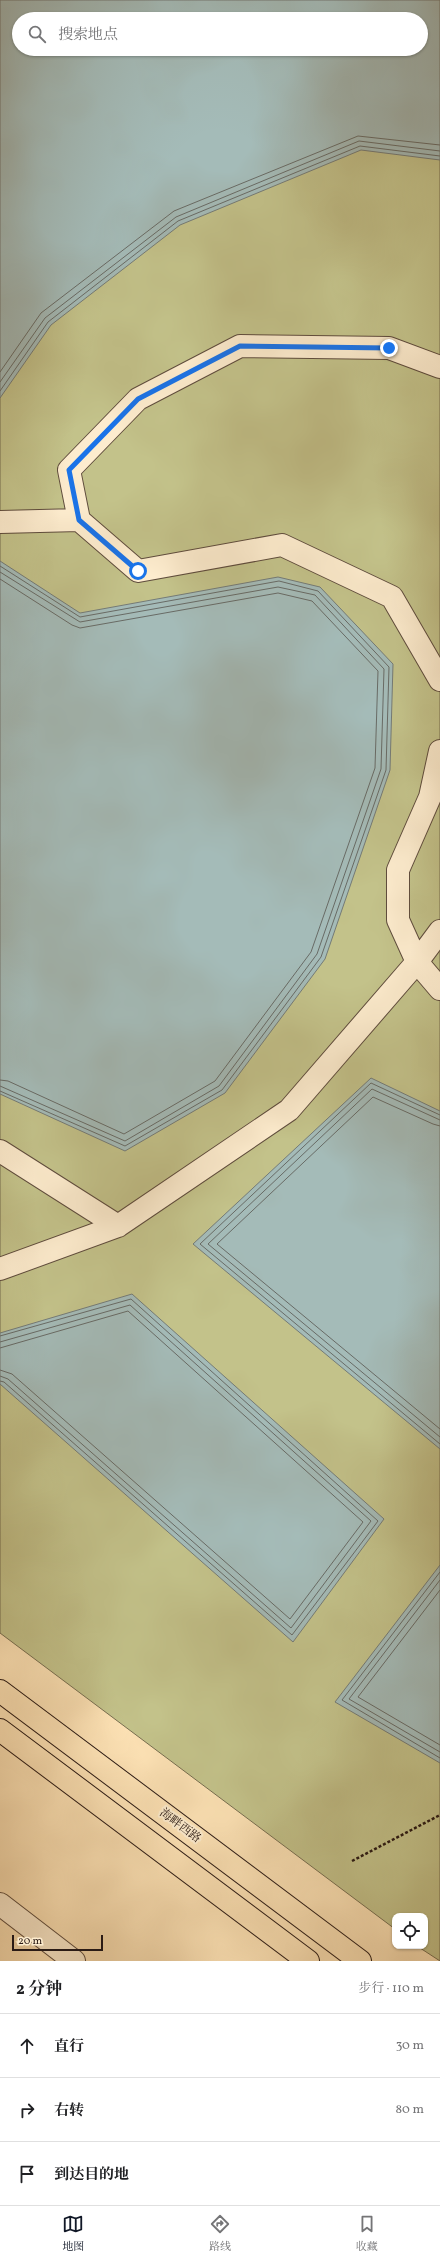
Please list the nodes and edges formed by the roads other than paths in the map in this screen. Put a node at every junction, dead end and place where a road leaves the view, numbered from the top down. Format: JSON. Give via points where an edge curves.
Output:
{"nodes":[{"id":1,"x":440,"y":367,"type":"edge"},
{"id":2,"x":79,"y":520,"type":"junction"},
{"id":3,"x":0,"y":522,"type":"edge"},
{"id":4,"x":440,"y":680,"type":"edge"},
{"id":5,"x":440,"y":751,"type":"edge"},
{"id":6,"x":440,"y":931,"type":"edge"},
{"id":7,"x":417,"y":962,"type":"junction"},
{"id":8,"x":440,"y":989,"type":"edge"},
{"id":9,"x":0,"y":1151,"type":"edge"},
{"id":10,"x":118,"y":1226,"type":"junction"},
{"id":11,"x":0,"y":1269,"type":"edge"},
{"id":12,"x":0,"y":1691,"type":"edge"},
{"id":13,"x":0,"y":1730,"type":"edge"},
{"id":14,"x":0,"y":1904,"type":"edge"},
{"id":15,"x":74,"y":1961,"type":"edge"},
{"id":16,"x":308,"y":1961,"type":"edge"},
{"id":17,"x":360,"y":1961,"type":"edge"}],
"edges":[{"from":1,"to":2,"type":"lane","via":[[389,348],[240,346],[138,399],[69,470]]},
{"from":2,"to":3,"type":"lane"},
{"from":2,"to":4,"type":"lane","via":[[138,571],[282,545],[392,597]]},
{"from":5,"to":7,"type":"lane","via":[[430,797],[398,870],[398,920]]},
{"from":6,"to":7,"type":"lane"},
{"from":7,"to":8,"type":"lane"},
{"from":7,"to":10,"type":"lane","via":[[289,1110]]},
{"from":9,"to":10,"type":"lane"},
{"from":10,"to":11,"type":"lane"},
{"from":12,"to":17,"type":"main road","name":"海畔西路"},
{"from":13,"to":16,"type":"main road"},
{"from":14,"to":15,"type":"lane"}]}
